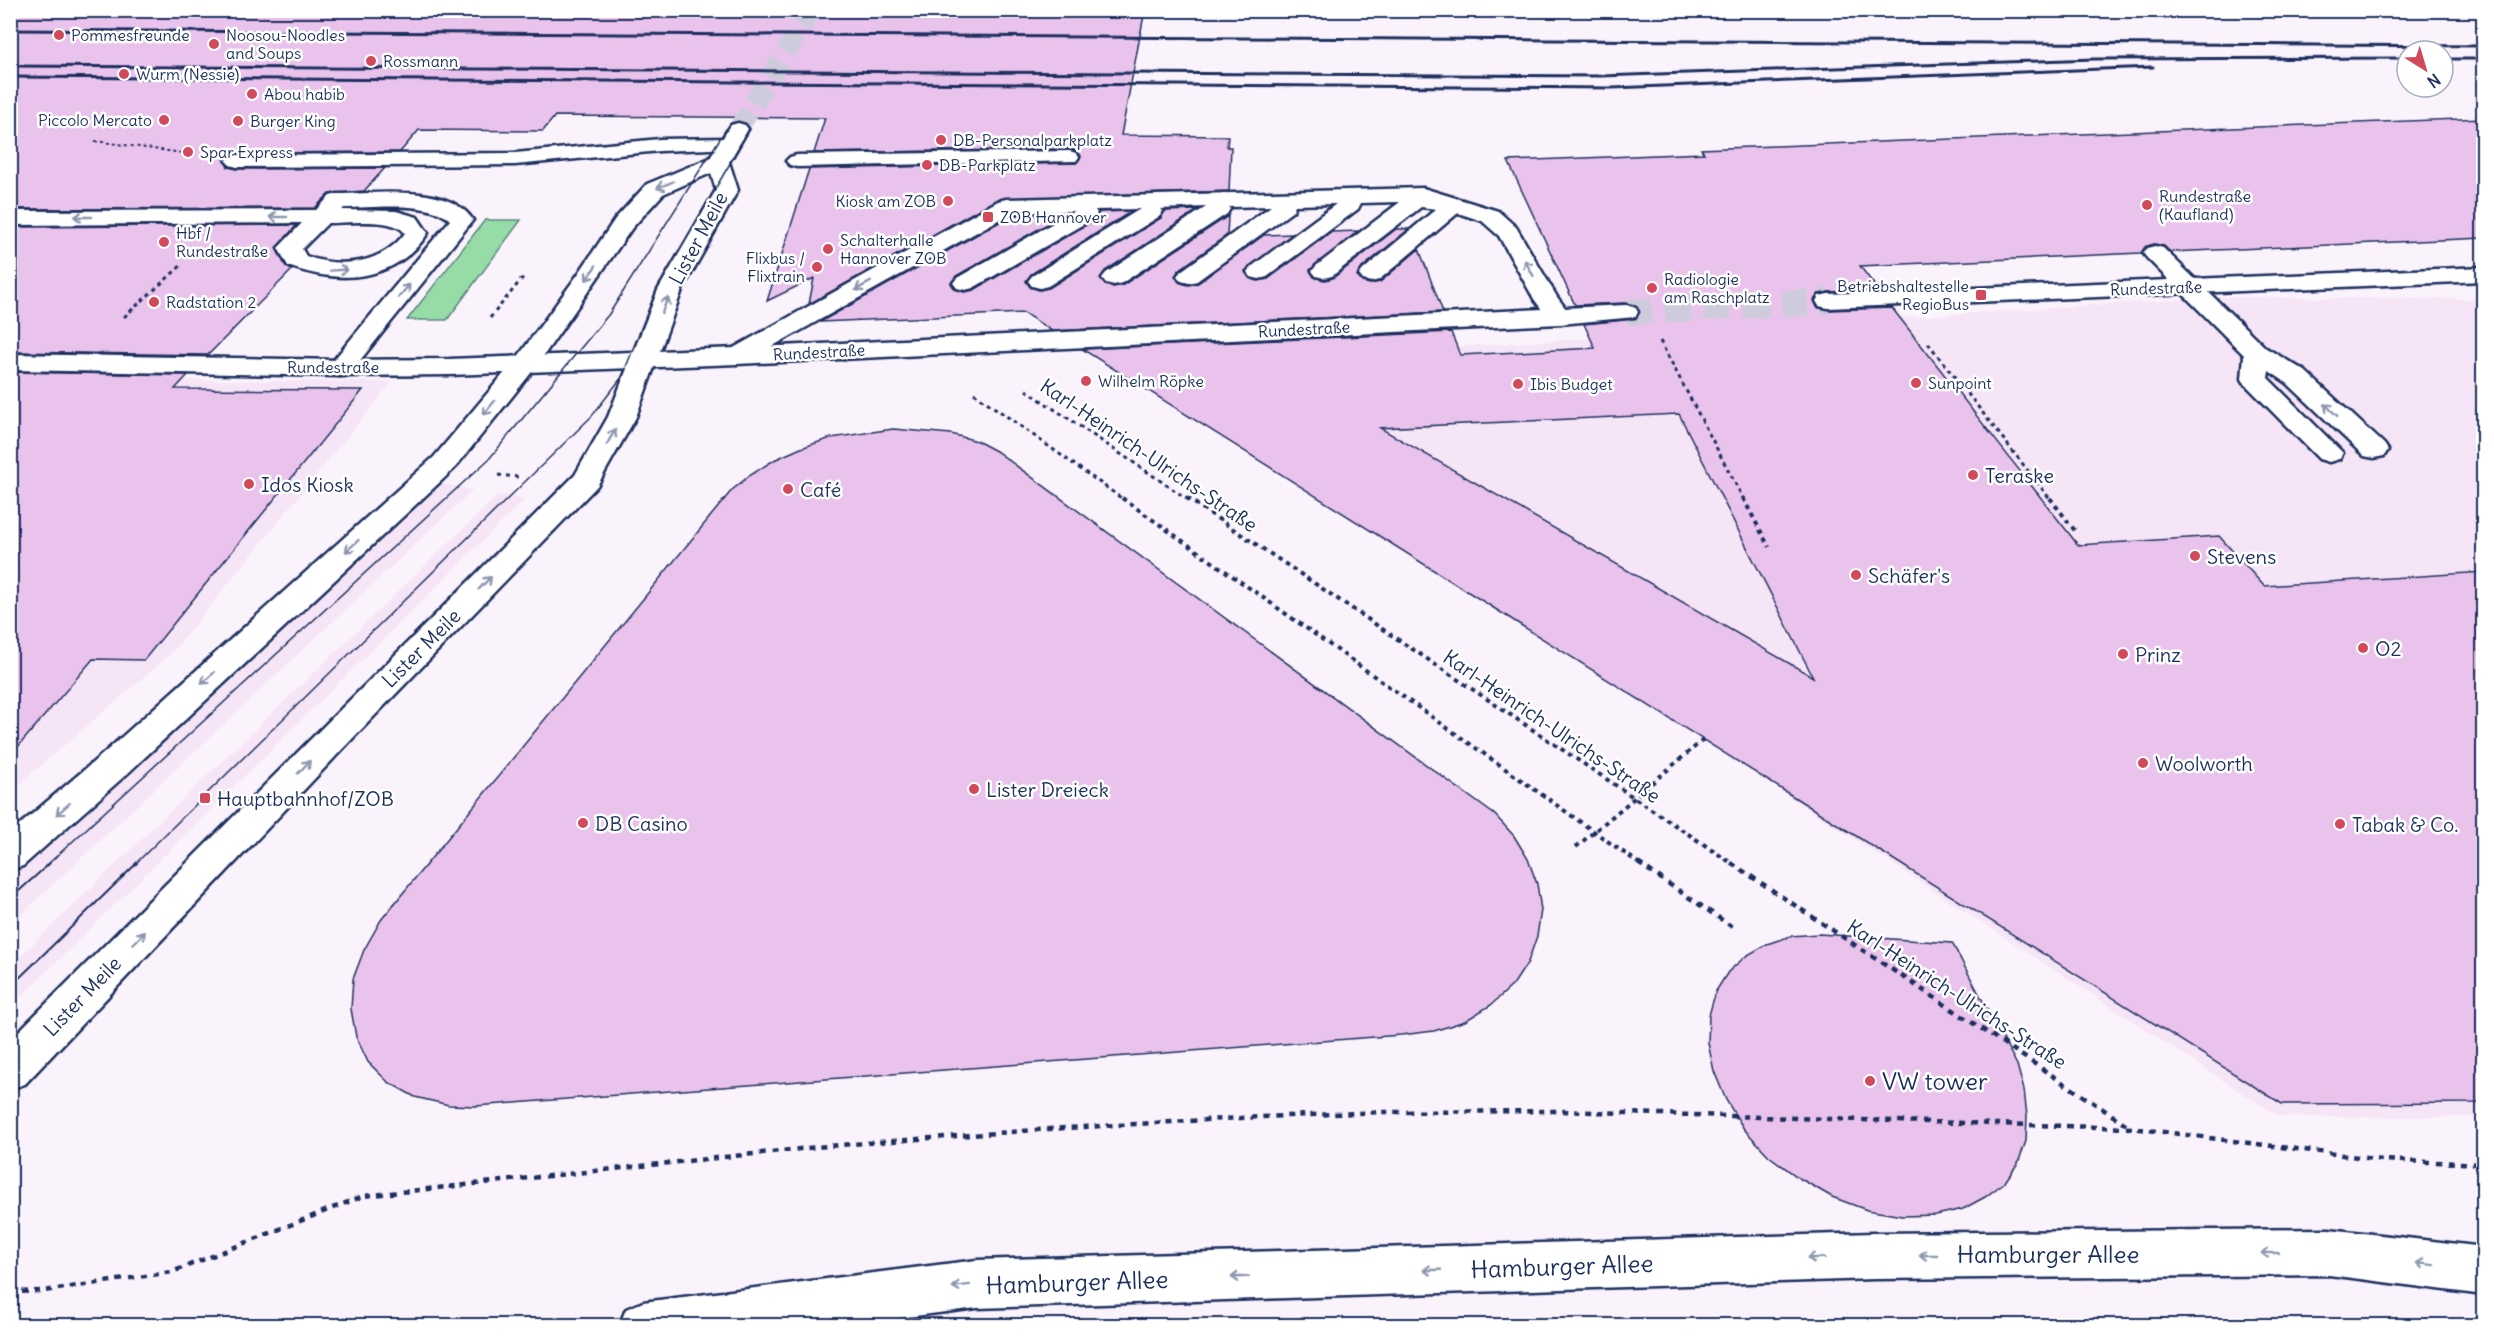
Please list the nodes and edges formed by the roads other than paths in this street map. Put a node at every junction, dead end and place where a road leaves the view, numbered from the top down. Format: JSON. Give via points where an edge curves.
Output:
{"nodes":[{"id":1,"x":728,"y":145,"type":"junction"},
{"id":2,"x":1069,"y":157,"type":"dead end"},
{"id":3,"x":237,"y":161,"type":"road end"},
{"id":4,"x":797,"y":161,"type":"dead end"},
{"id":5,"x":1415,"y":201,"type":"junction"},
{"id":6,"x":1451,"y":203,"type":"junction"},
{"id":7,"x":1350,"y":204,"type":"junction"},
{"id":8,"x":1285,"y":206,"type":"junction"},
{"id":9,"x":1219,"y":209,"type":"junction"},
{"id":10,"x":1152,"y":211,"type":"junction"},
{"id":11,"x":1086,"y":213,"type":"junction"},
{"id":12,"x":988,"y":217,"type":"junction"},
{"id":13,"x":10,"y":218,"type":"edge"},
{"id":14,"x":2155,"y":253,"type":"dead end"},
{"id":15,"x":1324,"y":271,"type":"dead end"},
{"id":16,"x":1259,"y":272,"type":"dead end"},
{"id":17,"x":2484,"y":274,"type":"edge"},
{"id":18,"x":1371,"y":275,"type":"dead end"},
{"id":19,"x":1189,"y":276,"type":"dead end"},
{"id":20,"x":1114,"y":278,"type":"dead end"},
{"id":21,"x":1040,"y":281,"type":"dead end"},
{"id":22,"x":965,"y":283,"type":"dead end"},
{"id":23,"x":2188,"y":286,"type":"junction"},
{"id":24,"x":1828,"y":301,"type":"tunnel mouth"},
{"id":25,"x":1626,"y":312,"type":"tunnel mouth"},
{"id":26,"x":1560,"y":317,"type":"junction"},
{"id":27,"x":2257,"y":353,"type":"junction"},
{"id":28,"x":737,"y":356,"type":"junction"},
{"id":29,"x":644,"y":360,"type":"junction"},
{"id":30,"x":10,"y":362,"type":"edge"},
{"id":31,"x":526,"y":363,"type":"junction"},
{"id":32,"x":340,"y":368,"type":"junction"},
{"id":33,"x":2374,"y":450,"type":"dead end"},
{"id":34,"x":2330,"y":453,"type":"dead end"},
{"id":35,"x":10,"y":855,"type":"edge"},
{"id":36,"x":10,"y":1070,"type":"edge"},
{"id":37,"x":2484,"y":1271,"type":"edge"},
{"id":38,"x":643,"y":1326,"type":"edge"}],
"edges":[{"from":1,"to":3,"type":"street","via":[[660,145],[515,159]]},
{"from":29,"to":1,"type":"street","name":"Lister Meile","one_way":true,"via":[[670,290],[727,189]]},
{"from":1,"to":31,"type":"street","name":"Lister Meile","one_way":true,"via":[[655,189],[622,224]]},
{"from":2,"to":4,"type":"street"},
{"from":5,"to":6,"type":"street"},
{"from":5,"to":7,"type":"street"},
{"from":5,"to":15,"type":"street"},
{"from":6,"to":12,"type":"street","via":[[1423,195],[1006,206]]},
{"from":6,"to":18,"type":"street"},
{"from":26,"to":6,"type":"street","one_way":true,"via":[[1508,232],[1490,216]]},
{"from":7,"to":8,"type":"street"},
{"from":7,"to":16,"type":"street"},
{"from":8,"to":9,"type":"street"},
{"from":8,"to":19,"type":"street"},
{"from":9,"to":10,"type":"street"},
{"from":9,"to":20,"type":"street"},
{"from":10,"to":11,"type":"street"},
{"from":10,"to":21,"type":"street"},
{"from":11,"to":12,"type":"street"},
{"from":11,"to":22,"type":"street"},
{"from":12,"to":28,"type":"street","one_way":true},
{"from":32,"to":13,"type":"street","one_way":true,"via":[[462,220],[454,212],[430,201],[338,201],[330,209],[322,217],[290,248],[296,261],[329,271],[362,268],[391,258],[410,246],[417,233],[410,222],[388,216],[329,216],[317,217],[69,217]]},
{"from":14,"to":23,"type":"street"},
{"from":17,"to":23,"type":"street","name":"Rundestraße"},
{"from":23,"to":24,"type":"street","name":"Rundestraße"},
{"from":23,"to":27,"type":"street"},
{"from":25,"to":26,"type":"street","name":"Rundestraße"},
{"from":26,"to":28,"type":"street","name":"Rundestraße"},
{"from":33,"to":27,"type":"street","one_way":true,"via":[[2296,376]]},
{"from":27,"to":34,"type":"street","via":[[2255,379]]},
{"from":28,"to":29,"type":"street","name":"Rundestraße"},
{"from":29,"to":31,"type":"street","name":"Rundestraße"},
{"from":36,"to":29,"type":"street","name":"Lister Meile","one_way":true,"via":[[587,480],[622,417]]},
{"from":30,"to":32,"type":"street","name":"Rundestraße"},
{"from":31,"to":32,"type":"street","name":"Rundestraße"},
{"from":31,"to":35,"type":"street","name":"Lister Meile","one_way":true,"via":[[444,463]]},
{"from":37,"to":38,"type":"street","name":"Hamburger Allee","one_way":true,"via":[[2329,1252],[1874,1256],[977,1284]]}]}
